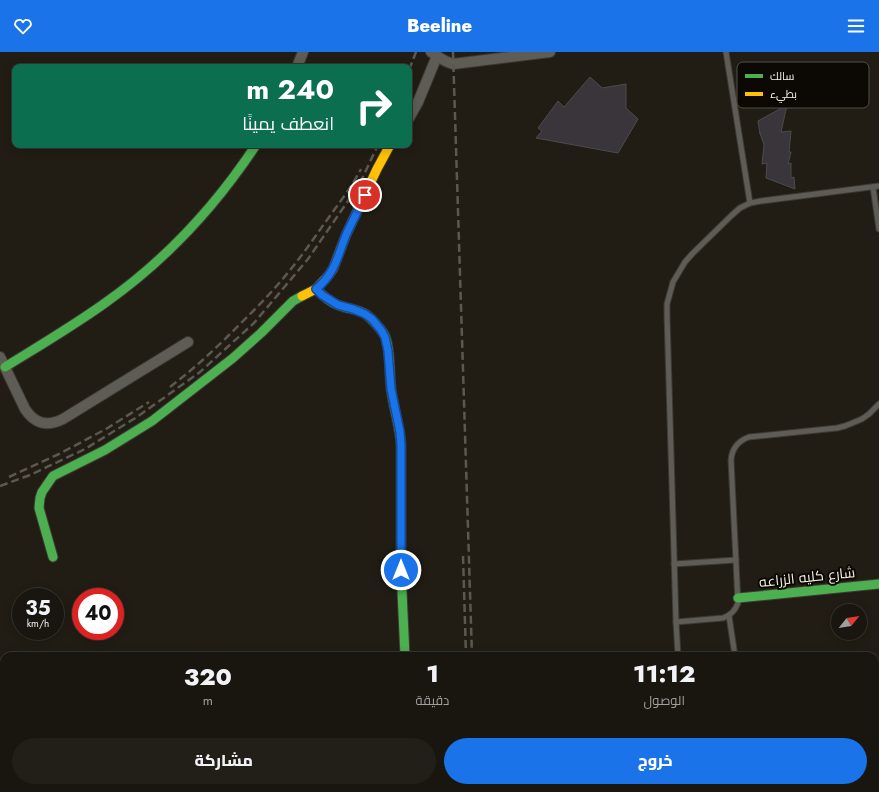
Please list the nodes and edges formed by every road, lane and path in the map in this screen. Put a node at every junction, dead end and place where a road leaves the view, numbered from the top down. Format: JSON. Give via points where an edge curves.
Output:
{"nodes":[{"id":1,"x":303,"y":52,"type":"edge"},
{"id":2,"x":550,"y":52,"type":"edge"},
{"id":3,"x":726,"y":52,"type":"edge"},
{"id":4,"x":434,"y":54,"type":"edge"},
{"id":5,"x":474,"y":57,"type":"edge"},
{"id":6,"x":297,"y":64,"type":"edge"},
{"id":7,"x":412,"y":113,"type":"edge"},
{"id":8,"x":254,"y":148,"type":"edge"},
{"id":9,"x":388,"y":148,"type":"edge"},
{"id":10,"x":879,"y":186,"type":"edge"},
{"id":11,"x":873,"y":187,"type":"junction"},
{"id":12,"x":750,"y":204,"type":"junction"},
{"id":13,"x":879,"y":229,"type":"edge"},
{"id":14,"x":316,"y":289,"type":"junction"},
{"id":15,"x":188,"y":342,"type":"dead end"},
{"id":16,"x":0,"y":357,"type":"edge"},
{"id":17,"x":5,"y":367,"type":"junction"},
{"id":18,"x":879,"y":404,"type":"edge"},
{"id":19,"x":53,"y":557,"type":"dead end"},
{"id":20,"x":736,"y":560,"type":"junction"},
{"id":21,"x":674,"y":564,"type":"junction"},
{"id":22,"x":879,"y":584,"type":"edge"},
{"id":23,"x":738,"y":598,"type":"junction"},
{"id":24,"x":728,"y":616,"type":"junction"},
{"id":25,"x":676,"y":622,"type":"junction"},
{"id":26,"x":405,"y":652,"type":"edge"},
{"id":27,"x":678,"y":652,"type":"edge"},
{"id":28,"x":734,"y":652,"type":"edge"},
{"id":29,"x":864,"y":792,"type":"edge"},
{"id":30,"x":869,"y":792,"type":"edge"}],
"edges":[{"from":1,"to":6,"type":"street"},
{"from":2,"to":5,"type":"street"},
{"from":3,"to":12,"type":"lane"},
{"from":4,"to":5,"type":"street","via":[[453,64]]},
{"from":4,"to":7,"type":"street"},
{"from":8,"to":17,"type":"street","via":[[221,194],[188,232],[142,275],[96,309]]},
{"from":9,"to":14,"type":"street","via":[[333,268]]},
{"from":10,"to":11,"type":"lane"},
{"from":11,"to":12,"type":"lane"},
{"from":11,"to":13,"type":"lane"},
{"from":12,"to":21,"type":"lane","via":[[732,215],[686,262],[673,282],[667,304]]},
{"from":14,"to":19,"type":"street","via":[[293,301],[233,358],[152,421],[105,450],[53,476],[42,492],[39,508]]},
{"from":14,"to":26,"type":"street","via":[[330,301],[360,311],[372,319],[381,330],[387,344],[391,389],[401,445],[401,570]]},
{"from":15,"to":17,"type":"street","via":[[63,419],[49,424],[29,416]]},
{"from":16,"to":17,"type":"street"},
{"from":18,"to":20,"type":"lane","via":[[862,419],[845,426],[828,430],[749,436],[736,445],[731,460]]},
{"from":20,"to":21,"type":"lane"},
{"from":20,"to":23,"type":"lane"},
{"from":21,"to":25,"type":"lane"},
{"from":22,"to":23,"type":"street","name":"شارع كليه الزراعه"},
{"from":23,"to":24,"type":"lane","via":[[736,608]]},
{"from":24,"to":25,"type":"lane"},
{"from":24,"to":28,"type":"lane"},
{"from":25,"to":27,"type":"lane"},
{"from":29,"to":30,"type":"lane"}]}
